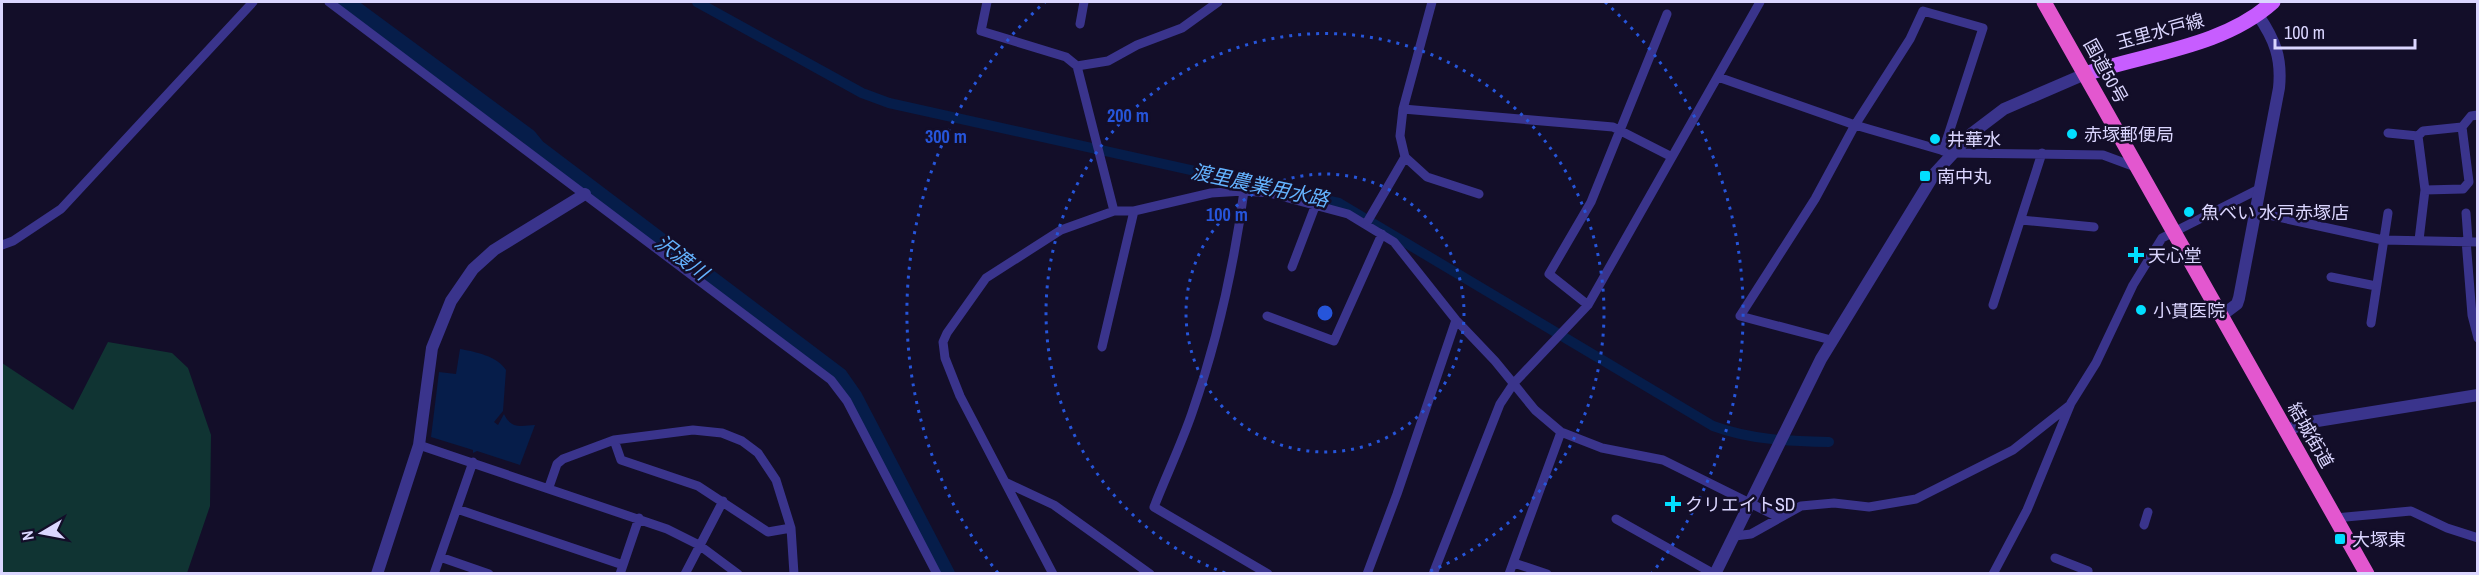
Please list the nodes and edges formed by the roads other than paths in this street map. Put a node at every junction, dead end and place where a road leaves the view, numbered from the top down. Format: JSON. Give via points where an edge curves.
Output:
{"nodes":[{"id":1,"x":253,"y":2,"type":"edge"},
{"id":2,"x":329,"y":2,"type":"edge"},
{"id":3,"x":987,"y":2,"type":"edge"},
{"id":4,"x":1084,"y":2,"type":"edge"},
{"id":5,"x":1218,"y":2,"type":"edge"},
{"id":6,"x":1432,"y":2,"type":"edge"},
{"id":7,"x":1760,"y":2,"type":"edge"},
{"id":8,"x":2044,"y":2,"type":"edge"},
{"id":9,"x":2274,"y":2,"type":"edge"},
{"id":10,"x":1667,"y":14,"type":"dead end"},
{"id":11,"x":2258,"y":15,"type":"junction"},
{"id":12,"x":1080,"y":24,"type":"dead end"},
{"id":13,"x":1077,"y":66,"type":"junction"},
{"id":14,"x":2085,"y":74,"type":"junction"},
{"id":15,"x":1718,"y":77,"type":"junction"},
{"id":16,"x":1403,"y":109,"type":"junction"},
{"id":17,"x":2478,"y":115,"type":"edge"},
{"id":18,"x":1855,"y":125,"type":"junction"},
{"id":19,"x":2462,"y":127,"type":"junction"},
{"id":20,"x":1620,"y":130,"type":"junction"},
{"id":21,"x":2388,"y":133,"type":"dead end"},
{"id":22,"x":2418,"y":136,"type":"junction"},
{"id":23,"x":1947,"y":152,"type":"junction"},
{"id":24,"x":2042,"y":153,"type":"junction"},
{"id":25,"x":1405,"y":157,"type":"junction"},
{"id":26,"x":1672,"y":157,"type":"junction"},
{"id":27,"x":2138,"y":168,"type":"junction"},
{"id":28,"x":2259,"y":189,"type":"junction"},
{"id":29,"x":1244,"y":190,"type":"junction"},
{"id":30,"x":2425,"y":190,"type":"junction"},
{"id":31,"x":585,"y":194,"type":"junction"},
{"id":32,"x":1479,"y":194,"type":"dead end"},
{"id":33,"x":1316,"y":204,"type":"junction"},
{"id":34,"x":1134,"y":210,"type":"junction"},
{"id":35,"x":1114,"y":211,"type":"junction"},
{"id":36,"x":2255,"y":212,"type":"junction"},
{"id":37,"x":2388,"y":213,"type":"dead end"},
{"id":38,"x":2466,"y":213,"type":"dead end"},
{"id":39,"x":2020,"y":220,"type":"junction"},
{"id":40,"x":1368,"y":221,"type":"junction"},
{"id":41,"x":2094,"y":227,"type":"dead end"},
{"id":42,"x":2174,"y":232,"type":"junction"},
{"id":43,"x":1382,"y":234,"type":"junction"},
{"id":44,"x":2383,"y":240,"type":"junction"},
{"id":45,"x":2419,"y":240,"type":"junction"},
{"id":46,"x":2470,"y":241,"type":"edge"},
{"id":47,"x":2,"y":245,"type":"edge"},
{"id":48,"x":1292,"y":267,"type":"dead end"},
{"id":49,"x":2331,"y":277,"type":"dead end"},
{"id":50,"x":2376,"y":286,"type":"junction"},
{"id":51,"x":1588,"y":305,"type":"junction"},
{"id":52,"x":1994,"y":305,"type":"dead end"},
{"id":53,"x":1267,"y":316,"type":"dead end"},
{"id":54,"x":2221,"y":316,"type":"junction"},
{"id":55,"x":1456,"y":320,"type":"junction"},
{"id":56,"x":2371,"y":322,"type":"dead end"},
{"id":57,"x":2478,"y":338,"type":"edge"},
{"id":58,"x":1831,"y":340,"type":"junction"},
{"id":59,"x":1102,"y":347,"type":"dead end"},
{"id":60,"x":1514,"y":383,"type":"junction"},
{"id":61,"x":2478,"y":395,"type":"edge"},
{"id":62,"x":2072,"y":403,"type":"junction"},
{"id":63,"x":2286,"y":430,"type":"junction"},
{"id":64,"x":1561,"y":432,"type":"junction"},
{"id":65,"x":614,"y":440,"type":"junction"},
{"id":66,"x":419,"y":445,"type":"junction"},
{"id":67,"x":473,"y":462,"type":"junction"},
{"id":68,"x":1005,"y":482,"type":"junction"},
{"id":69,"x":549,"y":487,"type":"junction"},
{"id":70,"x":723,"y":501,"type":"junction"},
{"id":71,"x":1750,"y":504,"type":"junction"},
{"id":72,"x":457,"y":509,"type":"junction"},
{"id":73,"x":2148,"y":512,"type":"dead end"},
{"id":74,"x":1778,"y":517,"type":"junction"},
{"id":75,"x":639,"y":518,"type":"junction"},
{"id":76,"x":2335,"y":518,"type":"junction"},
{"id":77,"x":1616,"y":519,"type":"dead end"},
{"id":78,"x":2144,"y":525,"type":"dead end"},
{"id":79,"x":791,"y":528,"type":"junction"},
{"id":80,"x":1736,"y":536,"type":"junction"},
{"id":81,"x":2478,"y":538,"type":"edge"},
{"id":82,"x":699,"y":545,"type":"junction"},
{"id":83,"x":440,"y":557,"type":"junction"},
{"id":84,"x":2055,"y":558,"type":"dead end"},
{"id":85,"x":1514,"y":563,"type":"junction"},
{"id":86,"x":622,"y":569,"type":"edge"},
{"id":87,"x":377,"y":573,"type":"edge"},
{"id":88,"x":434,"y":573,"type":"edge"},
{"id":89,"x":489,"y":573,"type":"edge"},
{"id":90,"x":685,"y":573,"type":"edge"},
{"id":91,"x":738,"y":573,"type":"edge"},
{"id":92,"x":794,"y":573,"type":"edge"},
{"id":93,"x":937,"y":573,"type":"edge"},
{"id":94,"x":1053,"y":573,"type":"edge"},
{"id":95,"x":1150,"y":573,"type":"edge"},
{"id":96,"x":1268,"y":573,"type":"edge"},
{"id":97,"x":1367,"y":573,"type":"edge"},
{"id":98,"x":1433,"y":573,"type":"edge"},
{"id":99,"x":1509,"y":573,"type":"edge"},
{"id":100,"x":1548,"y":573,"type":"edge"},
{"id":101,"x":1714,"y":573,"type":"edge"},
{"id":102,"x":1993,"y":573,"type":"edge"},
{"id":103,"x":2087,"y":573,"type":"edge"},
{"id":104,"x":2367,"y":573,"type":"edge"}],
"edges":[{"from":1,"to":47,"type":"street","via":[[61,209]]},
{"from":2,"to":31,"type":"street"},
{"from":3,"to":13,"type":"street","via":[[981,31],[1066,57]]},
{"from":4,"to":12,"type":"street"},
{"from":5,"to":13,"type":"street","via":[[1182,28],[1108,61]]},
{"from":6,"to":16,"type":"street"},
{"from":7,"to":15,"type":"street"},
{"from":8,"to":14,"type":"highway","name":"国道50号"},
{"from":9,"to":11,"type":"main road","name":"玉里水戸線"},
{"from":10,"to":20,"type":"street"},
{"from":11,"to":14,"type":"main road","name":"玉里水戸線","via":[[2218,36]]},
{"from":11,"to":28,"type":"street","via":[[2277,45],[2280,74]]},
{"from":13,"to":35,"type":"street"},
{"from":14,"to":23,"type":"street","via":[[2004,109]]},
{"from":14,"to":27,"type":"highway","name":"国道50号"},
{"from":15,"to":18,"type":"street"},
{"from":15,"to":26,"type":"street"},
{"from":16,"to":20,"type":"street"},
{"from":16,"to":25,"type":"street","via":[[1400,136]]},
{"from":17,"to":19,"type":"street","via":[[2471,116]]},
{"from":18,"to":23,"type":"street"},
{"from":18,"to":23,"type":"street","via":[[1910,39],[1923,11],[1983,28]]},
{"from":18,"to":58,"type":"street","via":[[1815,199],[1740,316]]},
{"from":19,"to":22,"type":"street","via":[[2423,131]]},
{"from":19,"to":30,"type":"street","via":[[2469,182],[2463,189]]},
{"from":20,"to":26,"type":"street"},
{"from":20,"to":51,"type":"street","via":[[1590,202],[1548,274]]},
{"from":21,"to":22,"type":"street"},
{"from":22,"to":30,"type":"street"},
{"from":23,"to":24,"type":"street"},
{"from":23,"to":58,"type":"street"},
{"from":24,"to":27,"type":"street","via":[[2103,155]]},
{"from":24,"to":39,"type":"street"},
{"from":25,"to":32,"type":"street","via":[[1427,177]]},
{"from":25,"to":40,"type":"street"},
{"from":26,"to":51,"type":"street"},
{"from":27,"to":42,"type":"highway","name":"国道50号"},
{"from":28,"to":36,"type":"street"},
{"from":28,"to":42,"type":"street"},
{"from":29,"to":33,"type":"street"},
{"from":29,"to":34,"type":"street","via":[[1204,194]]},
{"from":29,"to":96,"type":"street","via":[[1237,238],[1207,363],[1192,414],[1154,507]]},
{"from":30,"to":45,"type":"street"},
{"from":31,"to":66,"type":"street","via":[[494,250],[461,284],[439,325],[432,348]]},
{"from":31,"to":93,"type":"street","via":[[831,380],[847,401]]},
{"from":33,"to":40,"type":"street"},
{"from":33,"to":48,"type":"street"},
{"from":34,"to":35,"type":"street"},
{"from":34,"to":59,"type":"street"},
{"from":35,"to":68,"type":"street","via":[[1062,230],[998,268],[961,309],[943,342],[960,396]]},
{"from":36,"to":44,"type":"street"},
{"from":36,"to":54,"type":"street","via":[[2239,298]]},
{"from":37,"to":44,"type":"street"},
{"from":38,"to":46,"type":"street"},
{"from":39,"to":41,"type":"street"},
{"from":39,"to":52,"type":"street"},
{"from":40,"to":43,"type":"street"},
{"from":42,"to":54,"type":"highway","name":"国道50号"},
{"from":42,"to":62,"type":"street","via":[[2162,238],[2133,285]]},
{"from":43,"to":53,"type":"street","via":[[1334,341]]},
{"from":43,"to":55,"type":"street","via":[[1401,248]]},
{"from":44,"to":45,"type":"street"},
{"from":44,"to":50,"type":"street"},
{"from":45,"to":46,"type":"street"},
{"from":46,"to":57,"type":"street","via":[[2472,315]]},
{"from":49,"to":50,"type":"street"},
{"from":50,"to":56,"type":"street"},
{"from":51,"to":60,"type":"street"},
{"from":54,"to":63,"type":"highway","name":"結城街道"},
{"from":55,"to":60,"type":"street"},
{"from":55,"to":97,"type":"street"},
{"from":58,"to":71,"type":"street"},
{"from":60,"to":64,"type":"street","via":[[1535,410]]},
{"from":60,"to":98,"type":"street","via":[[1491,421]]},
{"from":61,"to":63,"type":"street","via":[[2311,422]]},
{"from":62,"to":74,"type":"street","via":[[2013,450],[1916,499],[1869,507],[1814,504]]},
{"from":62,"to":102,"type":"street","via":[[2027,510]]},
{"from":63,"to":76,"type":"highway","name":"結城街道"},
{"from":64,"to":71,"type":"street","via":[[1602,448],[1663,460]]},
{"from":64,"to":85,"type":"street"},
{"from":65,"to":69,"type":"street","via":[[556,464]]},
{"from":65,"to":70,"type":"street","via":[[621,460],[698,486]]},
{"from":65,"to":79,"type":"street","via":[[706,430],[742,441],[758,453],[776,480]]},
{"from":66,"to":67,"type":"street"},
{"from":66,"to":87,"type":"street"},
{"from":67,"to":69,"type":"street"},
{"from":67,"to":72,"type":"street"},
{"from":68,"to":94,"type":"street"},
{"from":68,"to":95,"type":"street","via":[[1054,505]]},
{"from":69,"to":75,"type":"street"},
{"from":70,"to":79,"type":"street","via":[[768,532]]},
{"from":70,"to":82,"type":"street"},
{"from":71,"to":74,"type":"street"},
{"from":71,"to":80,"type":"street"},
{"from":72,"to":83,"type":"street"},
{"from":72,"to":86,"type":"street"},
{"from":73,"to":78,"type":"street"},
{"from":74,"to":80,"type":"street","via":[[1751,534]]},
{"from":75,"to":82,"type":"street"},
{"from":75,"to":86,"type":"street"},
{"from":76,"to":81,"type":"street","via":[[2411,511]]},
{"from":76,"to":104,"type":"highway","name":"結城街道"},
{"from":77,"to":101,"type":"street"},
{"from":79,"to":92,"type":"street"},
{"from":80,"to":101,"type":"street"},
{"from":82,"to":90,"type":"street"},
{"from":82,"to":91,"type":"street"},
{"from":83,"to":88,"type":"street"},
{"from":83,"to":89,"type":"street"},
{"from":84,"to":103,"type":"street"},
{"from":85,"to":99,"type":"street"},
{"from":85,"to":100,"type":"street"}]}
